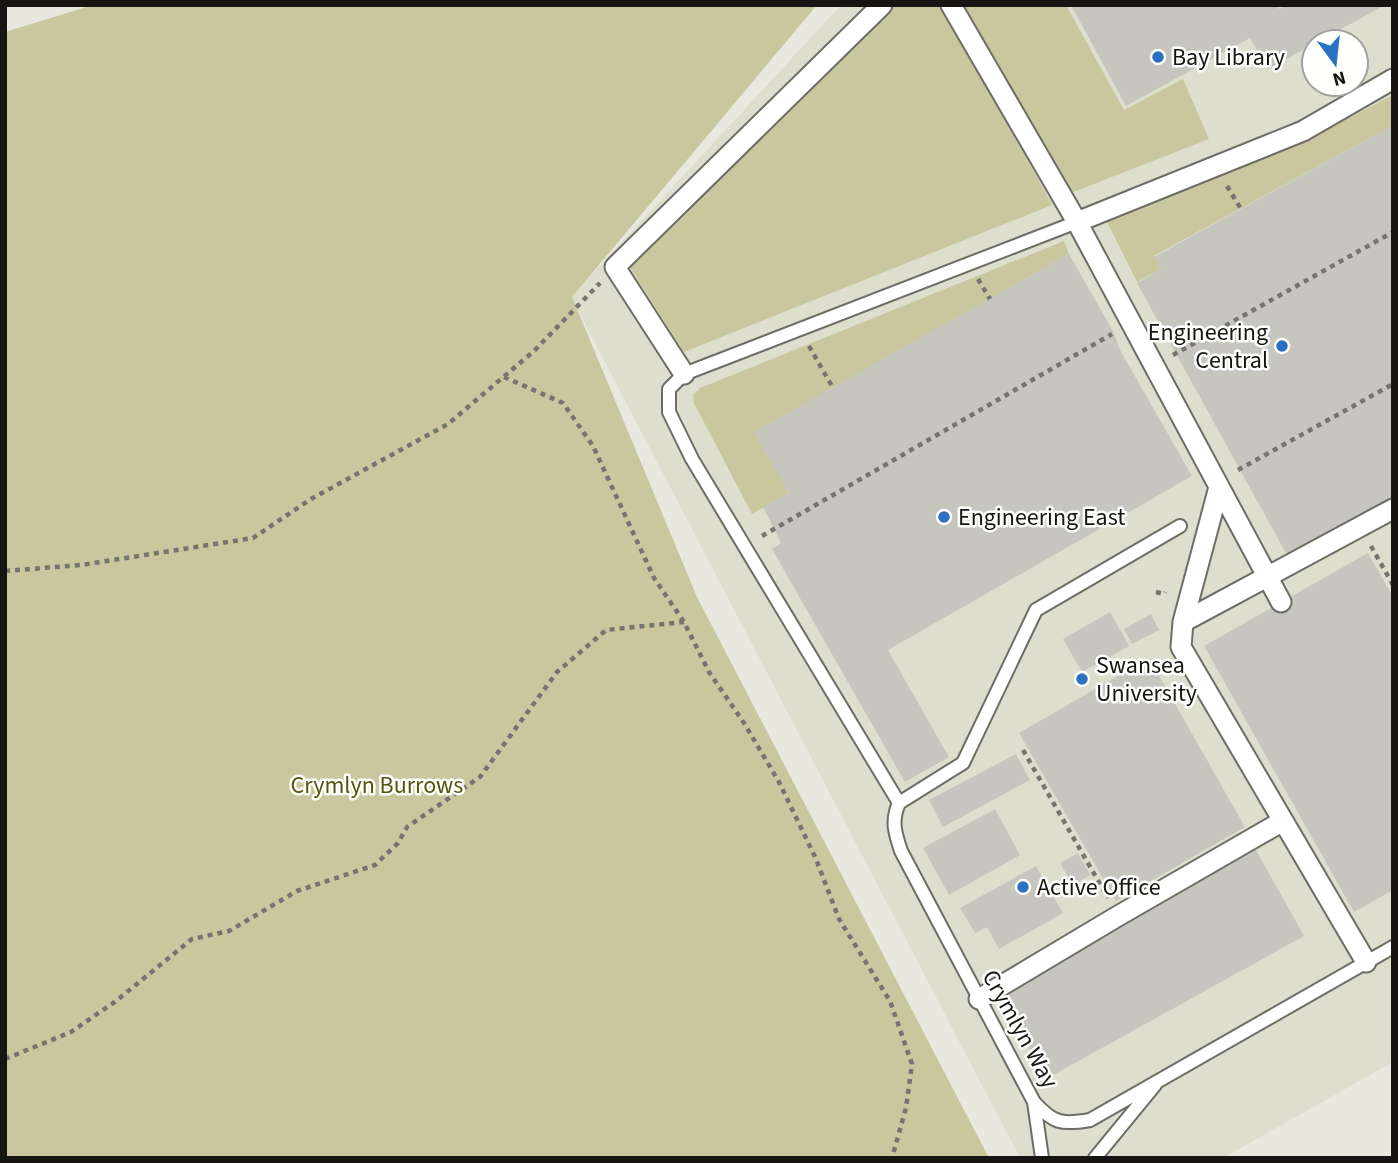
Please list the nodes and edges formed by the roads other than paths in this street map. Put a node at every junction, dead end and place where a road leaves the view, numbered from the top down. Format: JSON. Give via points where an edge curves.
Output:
{"nodes":[{"id":1,"x":882,"y":5,"type":"edge"},
{"id":2,"x":951,"y":5,"type":"edge"},
{"id":3,"x":1393,"y":79,"type":"edge"},
{"id":4,"x":1077,"y":222,"type":"junction"},
{"id":5,"x":684,"y":374,"type":"junction"},
{"id":6,"x":1219,"y":487,"type":"junction"},
{"id":7,"x":1393,"y":509,"type":"edge"},
{"id":8,"x":1180,"y":526,"type":"dead end"},
{"id":9,"x":1268,"y":577,"type":"junction"},
{"id":10,"x":1281,"y":602,"type":"dead end"},
{"id":11,"x":1183,"y":622,"type":"junction"},
{"id":12,"x":899,"y":803,"type":"junction"},
{"id":13,"x":1283,"y":821,"type":"junction"},
{"id":14,"x":1393,"y":947,"type":"edge"},
{"id":15,"x":1366,"y":962,"type":"junction"},
{"id":16,"x":979,"y":999,"type":"junction"},
{"id":17,"x":1161,"y":1078,"type":"junction"},
{"id":18,"x":1034,"y":1102,"type":"junction"},
{"id":19,"x":1042,"y":1158,"type":"edge"},
{"id":20,"x":1095,"y":1158,"type":"edge"}],
"edges":[{"from":1,"to":5,"type":"street","via":[[615,267]]},
{"from":2,"to":4,"type":"street"},
{"from":3,"to":4,"type":"street","via":[[1303,131]]},
{"from":4,"to":5,"type":"lane"},
{"from":4,"to":6,"type":"street"},
{"from":5,"to":12,"type":"lane","via":[[669,389],[669,412],[692,459]]},
{"from":6,"to":9,"type":"street"},
{"from":6,"to":11,"type":"street"},
{"from":7,"to":9,"type":"street"},
{"from":8,"to":12,"type":"lane","via":[[1036,610],[963,763]]},
{"from":9,"to":10,"type":"street"},
{"from":9,"to":11,"type":"street"},
{"from":11,"to":13,"type":"street","via":[[1181,647]]},
{"from":12,"to":16,"type":"lane","name":"Crymlyn Way","via":[[893,816],[901,851]]},
{"from":13,"to":15,"type":"street"},
{"from":13,"to":16,"type":"street"},
{"from":14,"to":15,"type":"lane","name":"Crymlyn Way"},
{"from":15,"to":17,"type":"lane","name":"Crymlyn Way"},
{"from":16,"to":18,"type":"lane","name":"Crymlyn Way"},
{"from":17,"to":18,"type":"lane","name":"Crymlyn Way","via":[[1090,1120],[1068,1124],[1049,1118]]},
{"from":17,"to":20,"type":"lane"},
{"from":18,"to":19,"type":"lane"}]}
